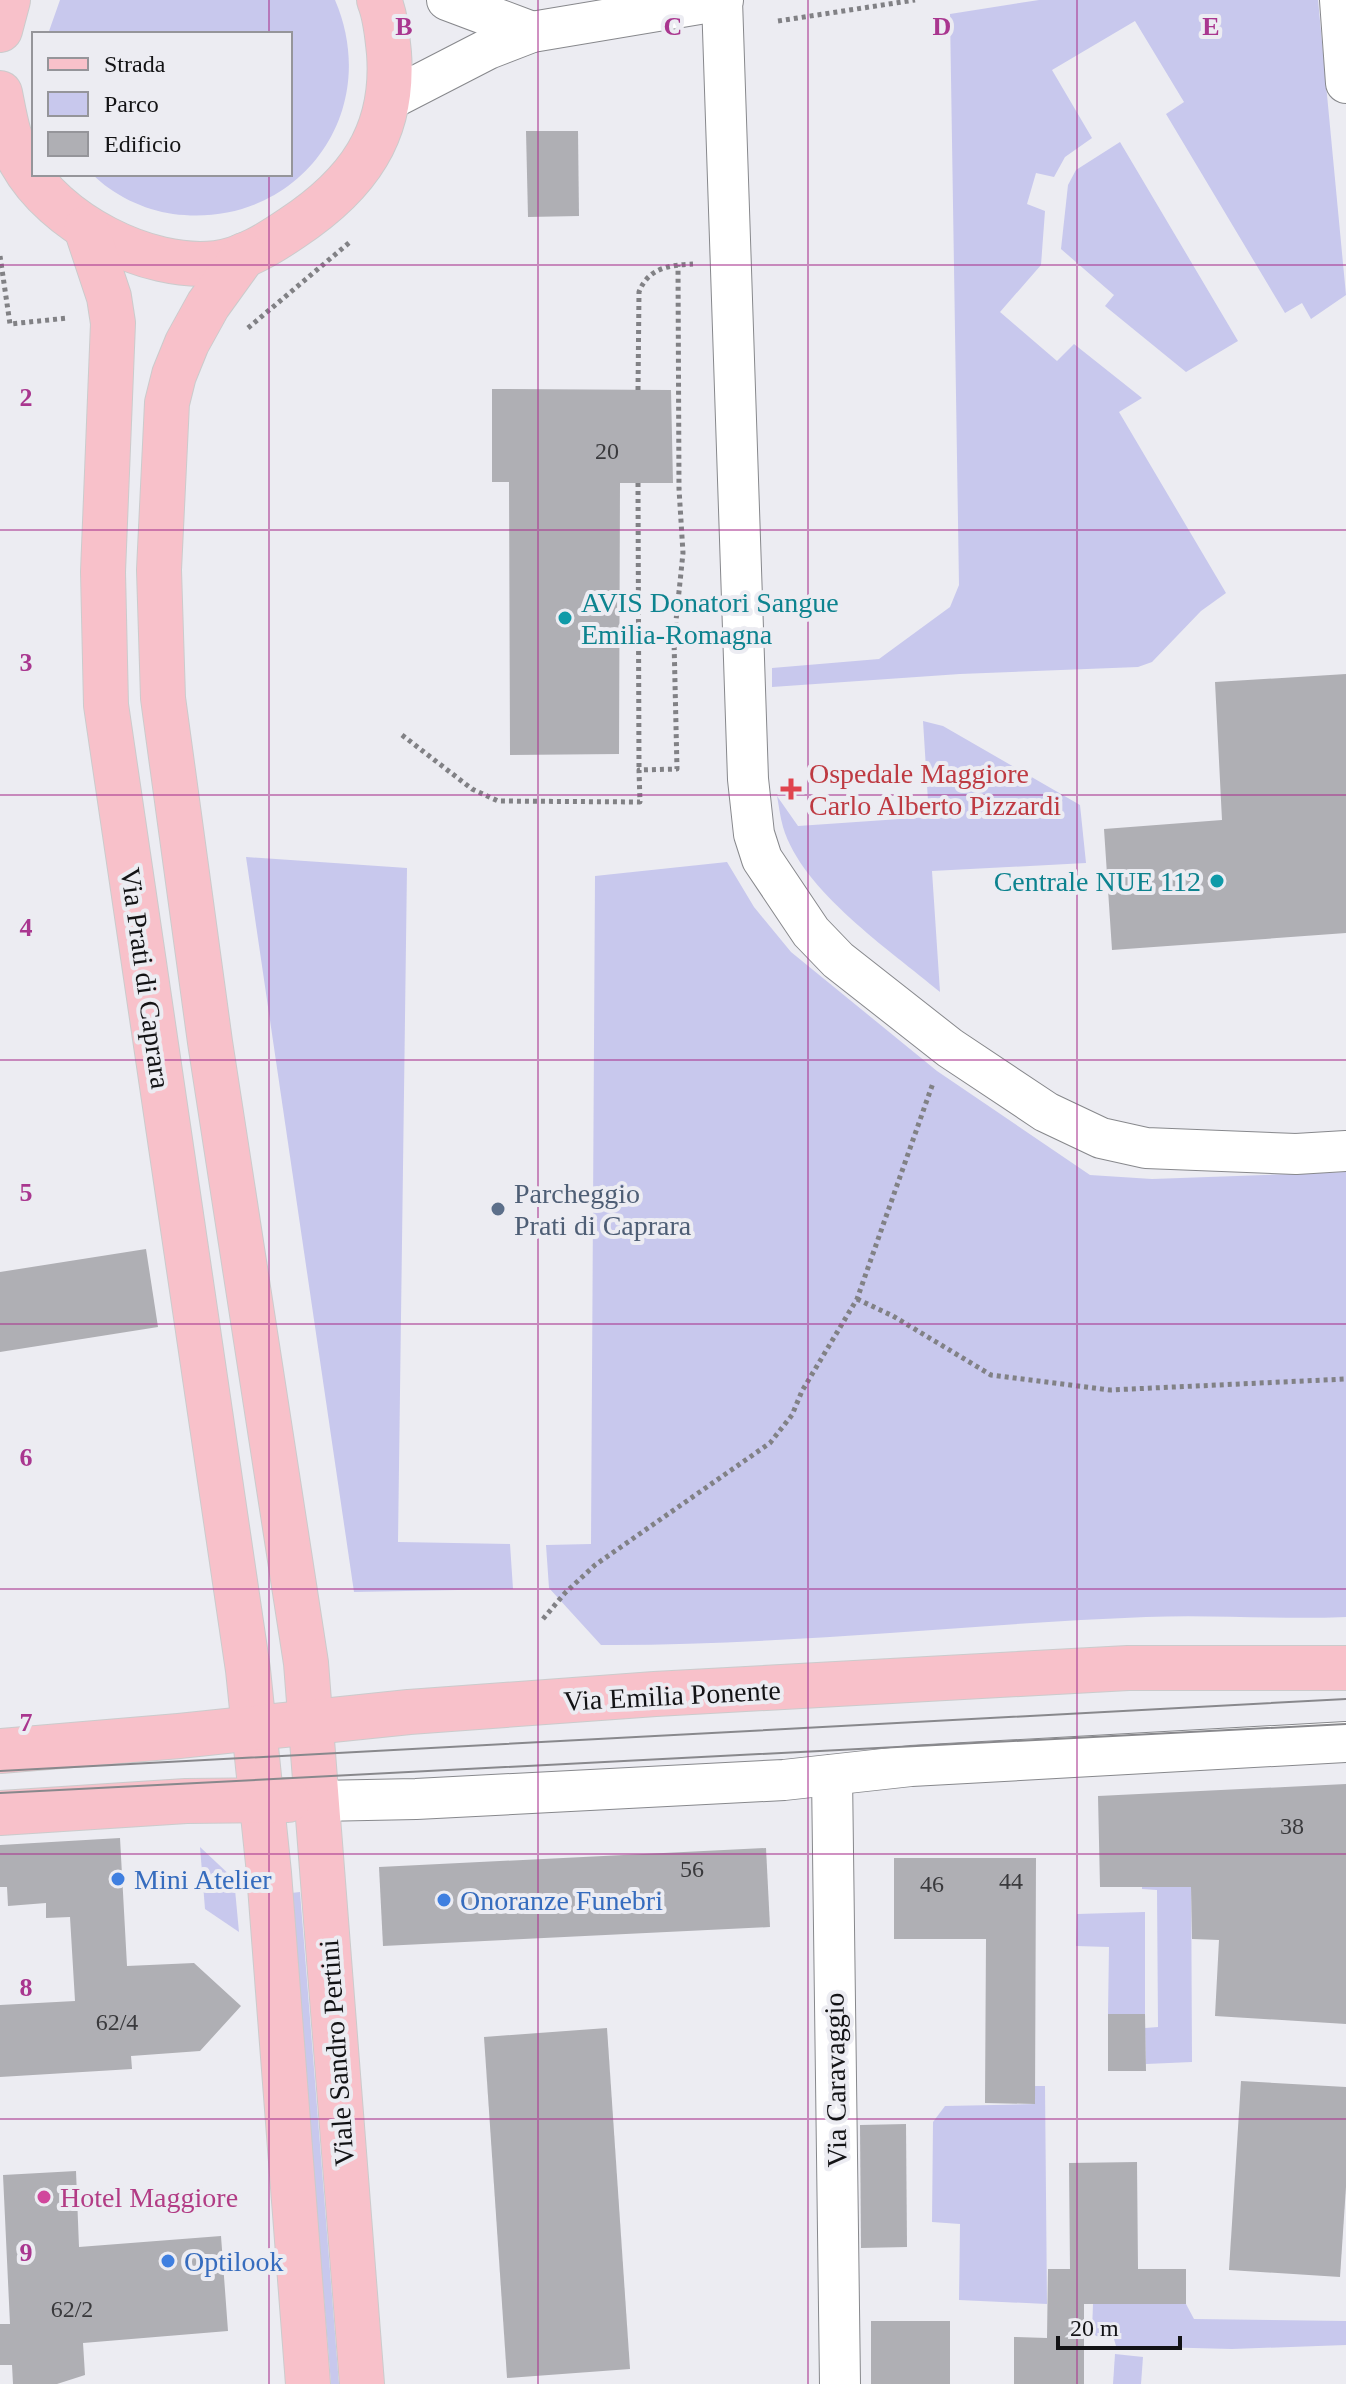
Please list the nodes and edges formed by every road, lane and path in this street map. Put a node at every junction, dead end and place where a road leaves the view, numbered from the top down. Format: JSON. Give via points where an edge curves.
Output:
{"nodes":[{"id":1,"x":379,"y":0,"type":"edge"},
{"id":2,"x":447,"y":0,"type":"edge"},
{"id":3,"x":723,"y":0,"type":"edge"},
{"id":4,"x":915,"y":0,"type":"edge"},
{"id":5,"x":1340,"y":0,"type":"edge"},
{"id":6,"x":778,"y":21,"type":"dead end"},
{"id":7,"x":532,"y":32,"type":"junction"},
{"id":8,"x":1346,"y":83,"type":"edge"},
{"id":9,"x":389,"y":100,"type":"junction"},
{"id":10,"x":2,"y":116,"type":"edge"},
{"id":11,"x":32,"y":176,"type":"edge"},
{"id":12,"x":32,"y":176,"type":"edge"},
{"id":13,"x":86,"y":228,"type":"junction"},
{"id":14,"x":359,"y":233,"type":"dead end"},
{"id":15,"x":244,"y":255,"type":"junction"},
{"id":16,"x":0,"y":256,"type":"edge"},
{"id":17,"x":730,"y":263,"type":"junction"},
{"id":18,"x":678,"y":265,"type":"junction"},
{"id":19,"x":80,"y":317,"type":"dead end"},
{"id":20,"x":244,"y":331,"type":"dead end"},
{"id":21,"x":638,"y":390,"type":"dead end"},
{"id":22,"x":638,"y":483,"type":"dead end"},
{"id":23,"x":402,"y":735,"type":"dead end"},
{"id":24,"x":639,"y":770,"type":"junction"},
{"id":25,"x":950,"y":1048,"type":"junction"},
{"id":26,"x":1346,"y":1151,"type":"edge"},
{"id":27,"x":857,"y":1299,"type":"junction"},
{"id":28,"x":1346,"y":1379,"type":"edge"},
{"id":29,"x":543,"y":1619,"type":"dead end"},
{"id":30,"x":1346,"y":1668,"type":"edge"},
{"id":31,"x":312,"y":1722,"type":"junction"},
{"id":32,"x":254,"y":1728,"type":"junction"},
{"id":33,"x":1346,"y":1742,"type":"edge"},
{"id":34,"x":0,"y":1751,"type":"edge"},
{"id":35,"x":832,"y":1775,"type":"junction"},
{"id":36,"x":261,"y":1800,"type":"junction"},
{"id":37,"x":318,"y":1801,"type":"junction"},
{"id":38,"x":0,"y":1813,"type":"edge"},
{"id":39,"x":308,"y":2384,"type":"edge"},
{"id":40,"x":362,"y":2384,"type":"edge"},
{"id":41,"x":840,"y":2384,"type":"edge"}],
"edges":[{"from":1,"to":9,"type":"main road","via":[[388,42]]},
{"from":2,"to":7,"type":"street"},
{"from":3,"to":7,"type":"street"},
{"from":3,"to":17,"type":"street"},
{"from":4,"to":6,"type":"path"},
{"from":5,"to":8,"type":"street"},
{"from":7,"to":9,"type":"street"},
{"from":9,"to":15,"type":"main road","via":[[379,133],[343,188],[316,212]]},
{"from":10,"to":11,"type":"main road"},
{"from":12,"to":13,"type":"main road"},
{"from":13,"to":15,"type":"main road","via":[[118,245],[186,265]]},
{"from":13,"to":32,"type":"main road","name":"Via Prati di Caprara","via":[[113,323],[103,572],[106,705]]},
{"from":14,"to":20,"type":"path"},
{"from":15,"to":31,"type":"main road","name":"Via Prati di Caprara","via":[[187,343],[167,403],[159,570],[163,698]]},
{"from":16,"to":19,"type":"path","via":[[10,324]]},
{"from":17,"to":18,"type":"path"},
{"from":17,"to":25,"type":"street","via":[[754,834],[762,859],[811,932],[838,960]]},
{"from":18,"to":21,"type":"path","via":[[656,270],[639,292]]},
{"from":18,"to":24,"type":"path","via":[[683,553],[674,640],[677,769]]},
{"from":22,"to":24,"type":"path"},
{"from":23,"to":24,"type":"path","via":[[472,789],[498,801],[640,802]]},
{"from":25,"to":26,"type":"street","via":[[1046,1112],[1101,1138],[1146,1148]]},
{"from":25,"to":27,"type":"path","via":[[937,1071]]},
{"from":27,"to":28,"type":"path","via":[[991,1375],[1110,1390]]},
{"from":27,"to":29,"type":"path","via":[[792,1415],[770,1443],[595,1565]]},
{"from":30,"to":31,"type":"main road","name":"Via Emilia Ponente","via":[[1128,1668],[655,1694]]},
{"from":31,"to":32,"type":"main road","name":"Via Emilia Ponente"},
{"from":31,"to":37,"type":"main road","name":"Viale Sandro Pertini"},
{"from":32,"to":34,"type":"main road","name":"Via Emilia Ponente"},
{"from":32,"to":36,"type":"main road","name":"Viale Sandro Pertini"},
{"from":33,"to":35,"type":"street"},
{"from":35,"to":37,"type":"street"},
{"from":35,"to":41,"type":"street","name":"Via Caravaggio"},
{"from":36,"to":37,"type":"main road"},
{"from":36,"to":38,"type":"main road"},
{"from":36,"to":39,"type":"main road","name":"Viale Sandro Pertini"},
{"from":37,"to":40,"type":"main road","name":"Viale Sandro Pertini"}]}
